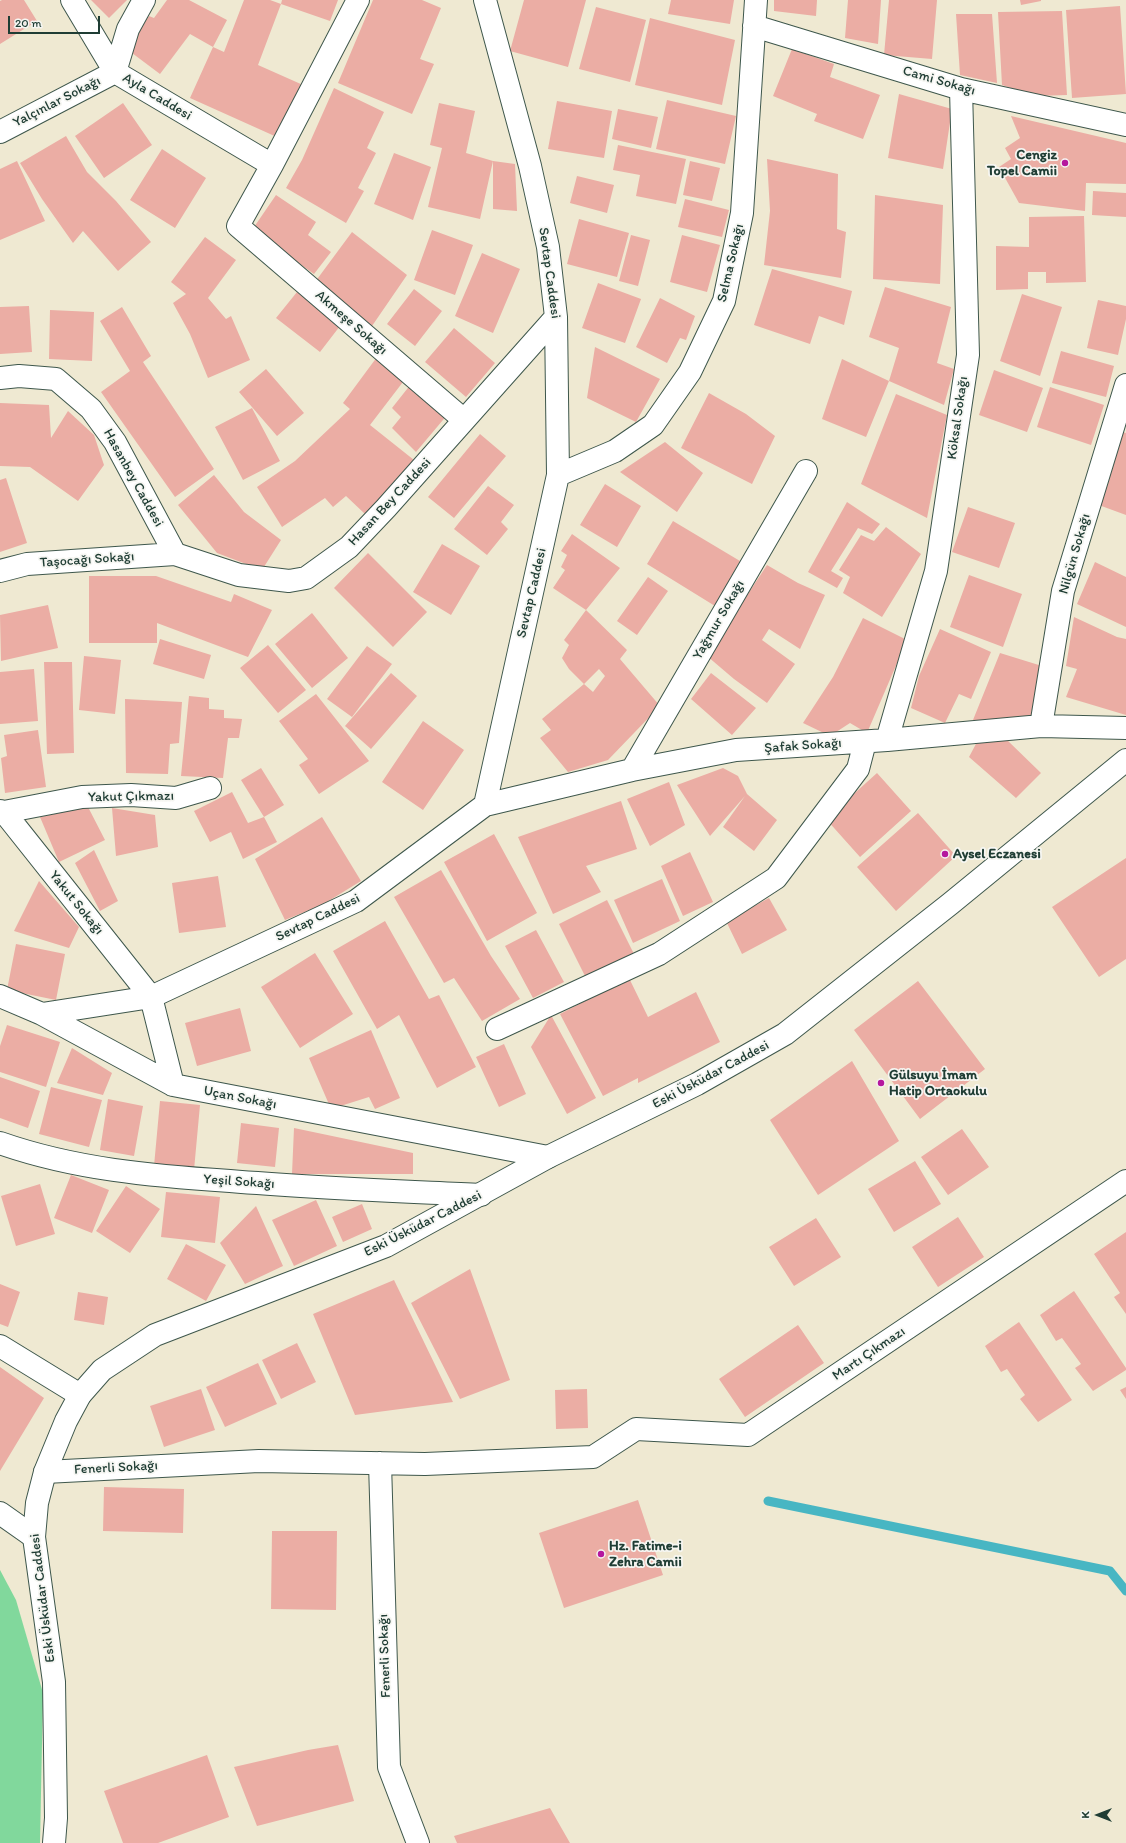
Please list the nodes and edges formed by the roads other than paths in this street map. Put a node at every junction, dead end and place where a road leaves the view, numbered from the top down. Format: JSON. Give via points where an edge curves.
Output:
{"nodes":[{"id":1,"x":72,"y":0,"type":"edge"},
{"id":2,"x":144,"y":0,"type":"edge"},
{"id":3,"x":358,"y":0,"type":"edge"},
{"id":4,"x":503,"y":0,"type":"edge"},
{"id":5,"x":756,"y":0,"type":"edge"},
{"id":6,"x":487,"y":9,"type":"edge"},
{"id":7,"x":754,"y":26,"type":"junction"},
{"id":8,"x":115,"y":72,"type":"junction"},
{"id":9,"x":961,"y":89,"type":"junction"},
{"id":10,"x":1126,"y":126,"type":"edge"},
{"id":11,"x":0,"y":132,"type":"edge"},
{"id":12,"x":272,"y":165,"type":"junction"},
{"id":13,"x":556,"y":317,"type":"junction"},
{"id":14,"x":0,"y":378,"type":"edge"},
{"id":15,"x":1126,"y":385,"type":"edge"},
{"id":16,"x":464,"y":420,"type":"junction"},
{"id":17,"x":806,"y":471,"type":"dead end"},
{"id":18,"x":558,"y":475,"type":"junction"},
{"id":19,"x":175,"y":554,"type":"junction"},
{"id":20,"x":0,"y":571,"type":"edge"},
{"id":21,"x":1041,"y":726,"type":"junction"},
{"id":22,"x":1126,"y":728,"type":"edge"},
{"id":23,"x":887,"y":740,"type":"junction"},
{"id":24,"x":865,"y":742,"type":"junction"},
{"id":25,"x":1126,"y":760,"type":"edge"},
{"id":26,"x":632,"y":770,"type":"junction"},
{"id":27,"x":210,"y":788,"type":"dead end"},
{"id":28,"x":485,"y":805,"type":"junction"},
{"id":29,"x":2,"y":812,"type":"edge"},
{"id":30,"x":0,"y":996,"type":"edge"},
{"id":31,"x":151,"y":997,"type":"junction"},
{"id":32,"x":42,"y":1014,"type":"junction"},
{"id":33,"x":498,"y":1029,"type":"dead end"},
{"id":34,"x":173,"y":1085,"type":"junction"},
{"id":35,"x":0,"y":1143,"type":"edge"},
{"id":36,"x":548,"y":1157,"type":"junction"},
{"id":37,"x":1126,"y":1181,"type":"edge"},
{"id":38,"x":481,"y":1195,"type":"junction"},
{"id":39,"x":0,"y":1346,"type":"edge"},
{"id":40,"x":80,"y":1395,"type":"junction"},
{"id":41,"x":592,"y":1457,"type":"joint"},
{"id":42,"x":380,"y":1463,"type":"junction"},
{"id":43,"x":45,"y":1472,"type":"junction"},
{"id":44,"x":0,"y":1513,"type":"edge"},
{"id":45,"x":34,"y":1537,"type":"junction"},
{"id":46,"x":54,"y":1843,"type":"edge"},
{"id":47,"x":418,"y":1843,"type":"edge"}],
"edges":[{"from":1,"to":8,"type":"street","name":"Ayla Caddesi"},
{"from":2,"to":8,"type":"street","via":[[128,29]]},
{"from":3,"to":12,"type":"street"},
{"from":4,"to":6,"type":"street"},
{"from":5,"to":7,"type":"street","name":"Selma Sokağı"},
{"from":6,"to":13,"type":"street","name":"Sevtap Caddesi","via":[[530,166],[548,247]]},
{"from":7,"to":9,"type":"street","name":"Cami Sokağı"},
{"from":7,"to":18,"type":"street","name":"Selma Sokağı","via":[[742,213],[724,301],[690,372],[654,425],[615,451]]},
{"from":8,"to":11,"type":"street","name":"Yalçınlar Sokağı"},
{"from":8,"to":12,"type":"street","name":"Ayla Caddesi"},
{"from":9,"to":10,"type":"street","name":"Cami Sokağı"},
{"from":9,"to":23,"type":"street","name":"Köksal Sokağı","via":[[968,355],[936,572]]},
{"from":12,"to":16,"type":"street","name":"Akmeşe Sokağı","via":[[238,226]]},
{"from":13,"to":16,"type":"street","name":"Hasan Bey Caddesi"},
{"from":13,"to":18,"type":"street","name":"Sevtap Caddesi"},
{"from":14,"to":19,"type":"street","name":"Hasanbey Caddesi","via":[[19,376],[56,379],[92,409],[115,442]]},
{"from":15,"to":21,"type":"street","name":"Nilgün Sokağı","via":[[1063,591]]},
{"from":16,"to":19,"type":"street","name":"Hasan Bey Caddesi","via":[[349,547],[306,578],[289,582],[239,574]]},
{"from":17,"to":26,"type":"street","name":"Yağmur Sokağı"},
{"from":18,"to":28,"type":"street","name":"Sevtap Caddesi"},
{"from":19,"to":20,"type":"street","name":"Taşocağı Sokağı","via":[[27,564]]},
{"from":21,"to":22,"type":"street","name":"Şafak Sokağı"},
{"from":21,"to":23,"type":"street","name":"Şafak Sokağı"},
{"from":23,"to":24,"type":"street","name":"Şafak Sokağı"},
{"from":24,"to":26,"type":"street","name":"Şafak Sokağı","via":[[736,750]]},
{"from":24,"to":33,"type":"street","via":[[858,769],[776,878],[659,954]]},
{"from":25,"to":36,"type":"street","name":"Eski Üsküdar Caddesi","via":[[950,904],[785,1034],[697,1084]]},
{"from":26,"to":28,"type":"street","name":"Şafak Sokağı"},
{"from":27,"to":29,"type":"street","name":"Yakut Çıkmazı","via":[[176,798],[131,795],[82,797]]},
{"from":28,"to":31,"type":"street","name":"Sevtap Caddesi","via":[[356,901]]},
{"from":29,"to":31,"type":"street","name":"Yakut Sokağı"},
{"from":30,"to":32,"type":"street"},
{"from":31,"to":32,"type":"street"},
{"from":31,"to":34,"type":"street"},
{"from":32,"to":34,"type":"street","name":"Uçan Sokağı"},
{"from":34,"to":36,"type":"street","name":"Uçan Sokağı"},
{"from":35,"to":38,"type":"street","name":"Yeşil Sokağı","via":[[36,1155],[85,1166],[160,1176]]},
{"from":36,"to":38,"type":"street","name":"Eski Üsküdar Caddesi"},
{"from":37,"to":41,"type":"street","name":"Martı Çıkmazı","via":[[748,1435],[636,1429]]},
{"from":38,"to":40,"type":"street","name":"Eski Üsküdar Caddesi","via":[[386,1246],[155,1335],[102,1370]]},
{"from":39,"to":40,"type":"street"},
{"from":40,"to":43,"type":"street","name":"Eski Üsküdar Caddesi"},
{"from":41,"to":42,"type":"street","name":"Fenerli Sokağı","via":[[425,1464]]},
{"from":42,"to":43,"type":"street","name":"Fenerli Sokağı","via":[[259,1461]]},
{"from":42,"to":47,"type":"street","name":"Fenerli Sokağı","via":[[389,1767]]},
{"from":43,"to":45,"type":"street","name":"Eski Üsküdar Caddesi","via":[[37,1503]]},
{"from":44,"to":45,"type":"street"},
{"from":45,"to":46,"type":"street","name":"Eski Üsküdar Caddesi","via":[[54,1682]]}]}
